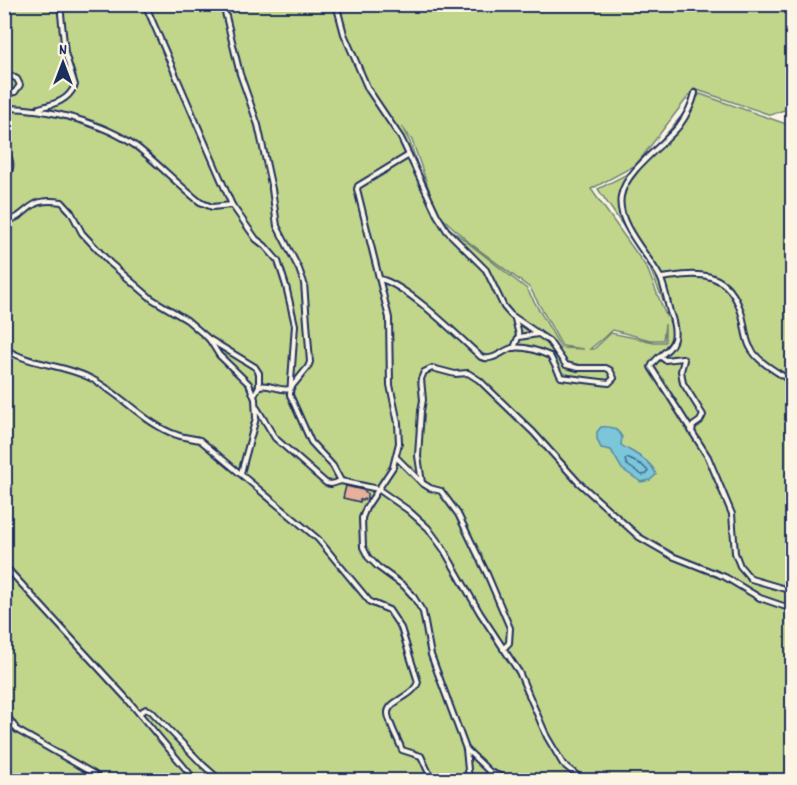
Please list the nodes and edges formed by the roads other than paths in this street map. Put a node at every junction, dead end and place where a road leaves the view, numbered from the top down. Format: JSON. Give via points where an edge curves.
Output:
{"nodes":[{"id":1,"x":60,"y":4,"type":"edge"},
{"id":2,"x":145,"y":4,"type":"edge"},
{"id":3,"x":223,"y":4,"type":"edge"},
{"id":4,"x":336,"y":4,"type":"edge"},
{"id":5,"x":4,"y":72,"type":"edge"},
{"id":6,"x":696,"y":93,"type":"dead end"},
{"id":7,"x":4,"y":94,"type":"edge"},
{"id":8,"x":4,"y":108,"type":"edge"},
{"id":9,"x":36,"y":109,"type":"junction"},
{"id":10,"x":4,"y":150,"type":"edge"},
{"id":11,"x":409,"y":155,"type":"junction"},
{"id":12,"x":4,"y":182,"type":"edge"},
{"id":13,"x":232,"y":205,"type":"junction"},
{"id":14,"x":4,"y":222,"type":"edge"},
{"id":15,"x":661,"y":278,"type":"junction"},
{"id":16,"x":380,"y":279,"type":"junction"},
{"id":17,"x":513,"y":316,"type":"junction"},
{"id":18,"x":540,"y":334,"type":"junction"},
{"id":19,"x":518,"y":338,"type":"junction"},
{"id":20,"x":208,"y":339,"type":"junction"},
{"id":21,"x":4,"y":348,"type":"edge"},
{"id":22,"x":514,"y":348,"type":"junction"},
{"id":23,"x":660,"y":357,"type":"junction"},
{"id":24,"x":792,"y":382,"type":"edge"},
{"id":25,"x":259,"y":386,"type":"junction"},
{"id":26,"x":290,"y":389,"type":"junction"},
{"id":27,"x":254,"y":396,"type":"junction"},
{"id":28,"x":256,"y":407,"type":"junction"},
{"id":29,"x":692,"y":432,"type":"junction"},
{"id":30,"x":396,"y":457,"type":"junction"},
{"id":31,"x":241,"y":473,"type":"junction"},
{"id":32,"x":341,"y":481,"type":"junction"},
{"id":33,"x":422,"y":483,"type":"junction"},
{"id":34,"x":378,"y":489,"type":"junction"},
{"id":35,"x":4,"y":565,"type":"edge"},
{"id":36,"x":792,"y":591,"type":"edge"},
{"id":37,"x":792,"y":609,"type":"edge"},
{"id":38,"x":503,"y":649,"type":"junction"},
{"id":39,"x":139,"y":713,"type":"junction"},
{"id":40,"x":4,"y":716,"type":"edge"},
{"id":41,"x":466,"y":749,"type":"junction"},
{"id":42,"x":101,"y":780,"type":"edge"},
{"id":43,"x":195,"y":780,"type":"edge"},
{"id":44,"x":220,"y":780,"type":"edge"},
{"id":45,"x":432,"y":780,"type":"edge"},
{"id":46,"x":469,"y":780,"type":"edge"},
{"id":47,"x":510,"y":780,"type":"edge"},
{"id":48,"x":583,"y":780,"type":"edge"}],
"edges":[{"from":1,"to":9,"type":"lane","via":[[65,53],[75,85],[65,99]]},
{"from":2,"to":13,"type":"lane"},
{"from":3,"to":26,"type":"lane","via":[[240,74],[258,125],[277,226],[304,283],[310,362]]},
{"from":4,"to":11,"type":"lane","via":[[344,34],[368,89]]},
{"from":5,"to":7,"type":"lane","via":[[20,85],[15,92]]},
{"from":6,"to":15,"type":"lane","via":[[678,127],[628,179],[621,197],[621,209],[633,238]]},
{"from":8,"to":9,"type":"lane"},
{"from":9,"to":13,"type":"lane","via":[[119,135],[200,202],[212,207]]},
{"from":10,"to":12,"type":"lane","via":[[11,162]]},
{"from":11,"to":16,"type":"lane","via":[[357,189]]},
{"from":11,"to":17,"type":"lane","via":[[436,215],[486,270],[504,307]]},
{"from":13,"to":26,"type":"lane","via":[[256,240],[278,261],[286,286],[295,325]]},
{"from":14,"to":20,"type":"lane","via":[[41,200],[62,201],[82,233],[110,263]]},
{"from":15,"to":23,"type":"lane","via":[[674,339]]},
{"from":15,"to":24,"type":"lane","via":[[702,274],[726,284],[735,297],[748,345],[765,364]]},
{"from":16,"to":22,"type":"lane","via":[[409,294],[481,357],[492,358]]},
{"from":16,"to":30,"type":"lane","via":[[389,318],[390,385],[398,423]]},
{"from":17,"to":18,"type":"lane"},
{"from":17,"to":19,"type":"lane","via":[[519,328]]},
{"from":18,"to":19,"type":"lane"},
{"from":18,"to":22,"type":"lane","via":[[554,346],[566,365],[606,368],[613,374],[612,381],[565,379],[549,356]]},
{"from":19,"to":22,"type":"lane"},
{"from":20,"to":25,"type":"lane","via":[[255,367]]},
{"from":20,"to":27,"type":"lane","via":[[249,384]]},
{"from":21,"to":31,"type":"lane","via":[[102,384],[153,422],[178,436],[200,440]]},
{"from":23,"to":29,"type":"lane","via":[[653,362],[652,371]]},
{"from":23,"to":29,"type":"lane","via":[[684,360],[683,383],[703,415]]},
{"from":25,"to":26,"type":"lane"},
{"from":25,"to":27,"type":"lane"},
{"from":26,"to":32,"type":"lane","via":[[311,442]]},
{"from":27,"to":28,"type":"lane"},
{"from":28,"to":31,"type":"lane"},
{"from":28,"to":32,"type":"lane","via":[[269,431],[326,483]]},
{"from":29,"to":36,"type":"lane","via":[[708,457],[732,514],[740,566],[751,579]]},
{"from":30,"to":33,"type":"lane"},
{"from":30,"to":34,"type":"lane"},
{"from":31,"to":45,"type":"lane","via":[[318,538],[370,602],[389,610],[396,618],[418,682],[413,693],[392,705],[389,717],[402,750],[421,756]]},
{"from":32,"to":34,"type":"lane"},
{"from":33,"to":37,"type":"lane","via":[[418,456],[424,372],[432,368],[468,373],[639,537],[760,598]]},
{"from":33,"to":38,"type":"lane","via":[[441,491],[458,514],[510,628],[509,643]]},
{"from":34,"to":38,"type":"lane","via":[[428,528]]},
{"from":34,"to":41,"type":"lane","via":[[362,518],[363,547],[378,567],[404,586],[423,612],[430,655]]},
{"from":35,"to":39,"type":"lane"},
{"from":38,"to":48,"type":"lane","via":[[519,672],[563,764]]},
{"from":39,"to":43,"type":"lane"},
{"from":39,"to":44,"type":"lane","via":[[151,711]]},
{"from":40,"to":42,"type":"lane","via":[[17,730]]},
{"from":41,"to":46,"type":"lane"},
{"from":41,"to":47,"type":"lane","via":[[490,772]]}]}
